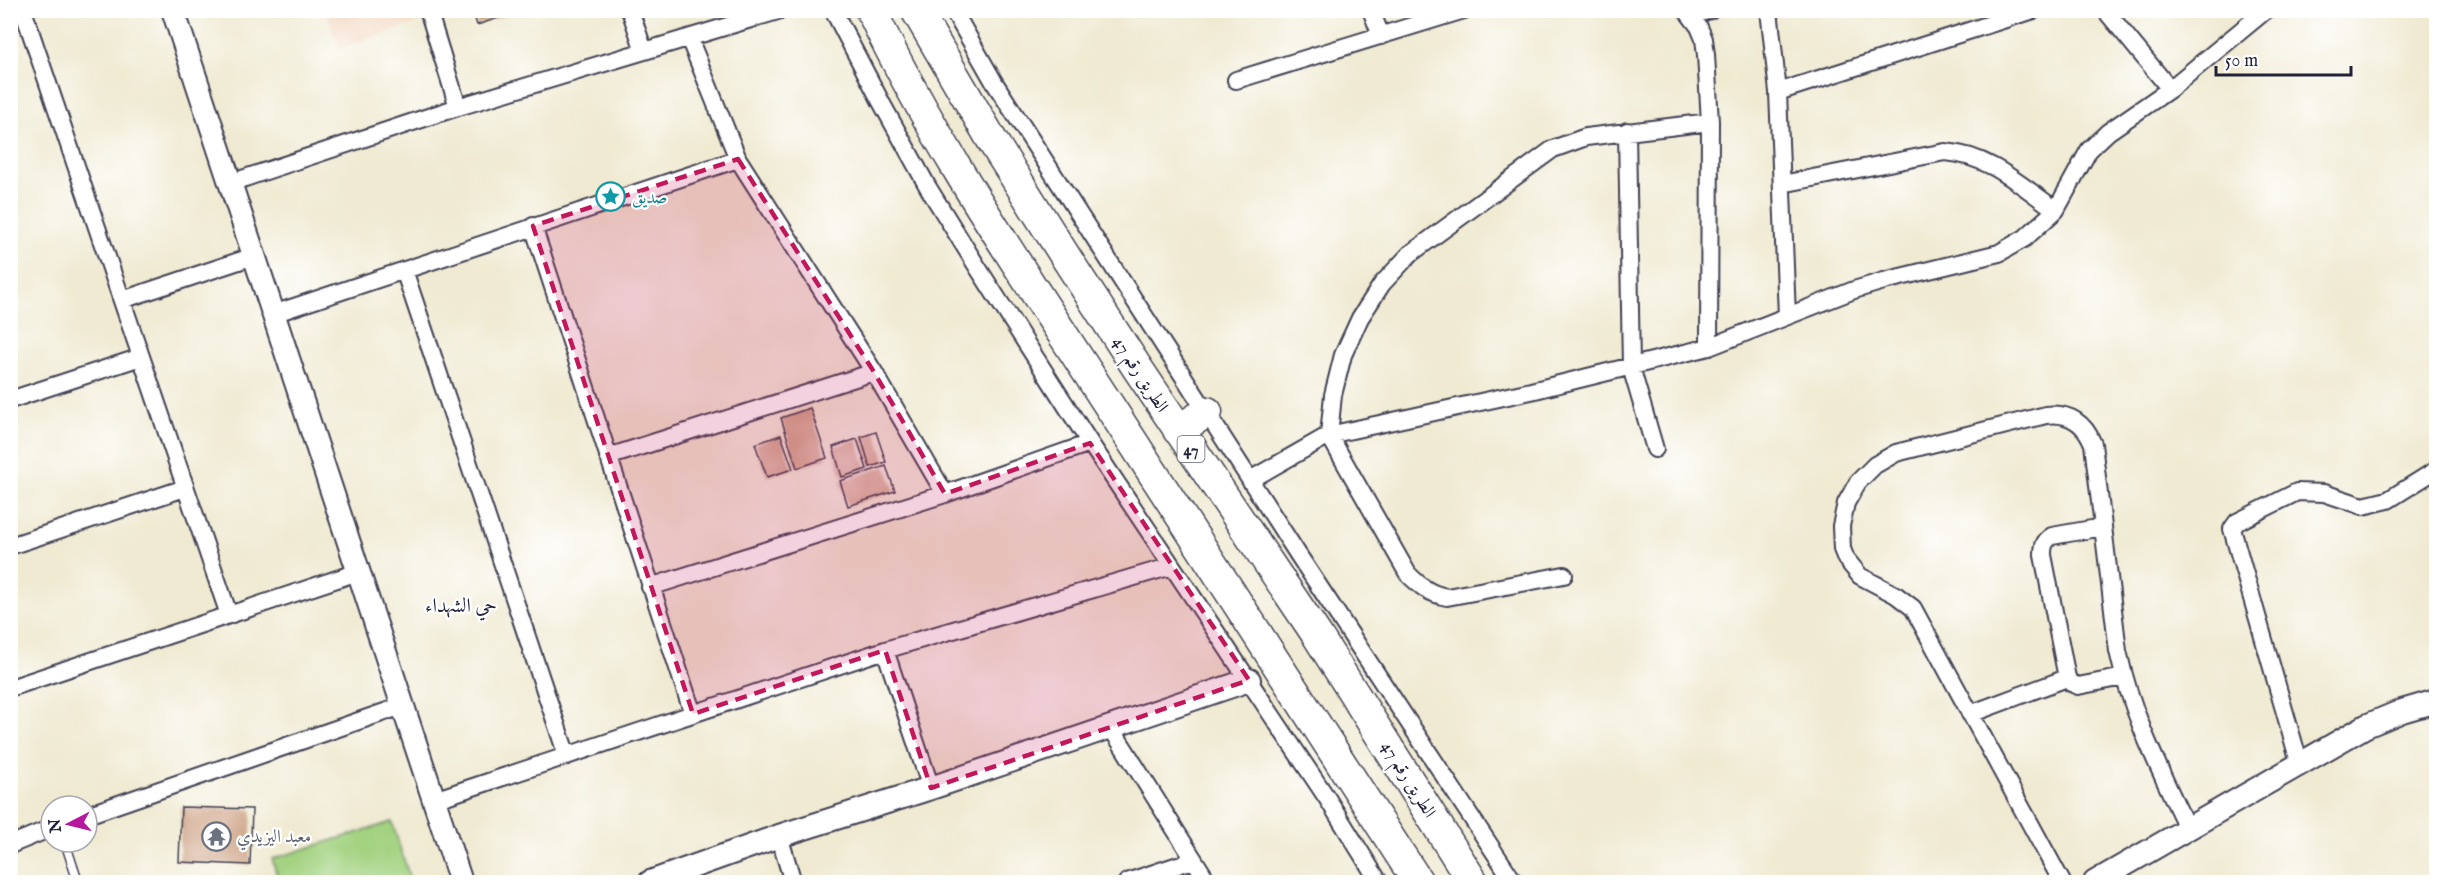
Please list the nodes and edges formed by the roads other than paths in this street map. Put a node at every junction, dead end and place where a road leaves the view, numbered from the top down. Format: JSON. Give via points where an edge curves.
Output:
{"nodes":[{"id":1,"x":23,"y":10,"type":"edge"},
{"id":2,"x":173,"y":10,"type":"edge"},
{"id":3,"x":428,"y":10,"type":"edge"},
{"id":4,"x":630,"y":10,"type":"edge"},
{"id":5,"x":782,"y":10,"type":"edge"},
{"id":6,"x":833,"y":10,"type":"edge"},
{"id":7,"x":871,"y":10,"type":"edge"},
{"id":8,"x":953,"y":10,"type":"edge"},
{"id":9,"x":1371,"y":10,"type":"edge"},
{"id":10,"x":1464,"y":10,"type":"edge"},
{"id":11,"x":1710,"y":10,"type":"edge"},
{"id":12,"x":1769,"y":10,"type":"edge"},
{"id":13,"x":2034,"y":10,"type":"edge"},
{"id":14,"x":2105,"y":10,"type":"edge"},
{"id":15,"x":2266,"y":10,"type":"edge"},
{"id":16,"x":1689,"y":13,"type":"edge"},
{"id":17,"x":920,"y":19,"type":"edge"},
{"id":18,"x":1381,"y":36,"type":"junction"},
{"id":19,"x":689,"y":38,"type":"junction"},
{"id":20,"x":888,"y":46,"type":"junction"},
{"id":21,"x":644,"y":51,"type":"junction"},
{"id":22,"x":1236,"y":80,"type":"dead end"},
{"id":23,"x":2170,"y":89,"type":"junction"},
{"id":24,"x":1778,"y":92,"type":"junction"},
{"id":25,"x":458,"y":107,"type":"junction"},
{"id":26,"x":1710,"y":122,"type":"junction"},
{"id":27,"x":1627,"y":131,"type":"junction"},
{"id":28,"x":738,"y":159,"type":"junction"},
{"id":29,"x":230,"y":183,"type":"junction"},
{"id":30,"x":1782,"y":184,"type":"junction"},
{"id":31,"x":2056,"y":210,"type":"junction"},
{"id":32,"x":533,"y":226,"type":"junction"},
{"id":33,"x":254,"y":256,"type":"junction"},
{"id":34,"x":404,"y":270,"type":"junction"},
{"id":35,"x":122,"y":300,"type":"junction"},
{"id":36,"x":273,"y":314,"type":"junction"},
{"id":37,"x":1787,"y":316,"type":"junction"},
{"id":38,"x":1709,"y":347,"type":"junction"},
{"id":39,"x":141,"y":357,"type":"junction"},
{"id":40,"x":1631,"y":367,"type":"junction"},
{"id":41,"x":874,"y":372,"type":"junction"},
{"id":42,"x":12,"y":396,"type":"edge"},
{"id":43,"x":1207,"y":412,"type":"junction"},
{"id":44,"x":1178,"y":430,"type":"junction"},
{"id":45,"x":1329,"y":435,"type":"junction"},
{"id":46,"x":1090,"y":443,"type":"junction"},
{"id":47,"x":1655,"y":449,"type":"dead end"},
{"id":48,"x":608,"y":457,"type":"junction"},
{"id":49,"x":2436,"y":470,"type":"edge"},
{"id":50,"x":1250,"y":480,"type":"junction"},
{"id":51,"x":185,"y":488,"type":"junction"},
{"id":52,"x":945,"y":494,"type":"junction"},
{"id":53,"x":2103,"y":527,"type":"junction"},
{"id":54,"x":10,"y":546,"type":"edge"},
{"id":55,"x":1172,"y":566,"type":"junction"},
{"id":56,"x":358,"y":572,"type":"junction"},
{"id":57,"x":1564,"y":575,"type":"dead end"},
{"id":58,"x":650,"y":587,"type":"junction"},
{"id":59,"x":229,"y":615,"type":"junction"},
{"id":60,"x":885,"y":650,"type":"junction"},
{"id":61,"x":2124,"y":677,"type":"junction"},
{"id":62,"x":2067,"y":678,"type":"junction"},
{"id":63,"x":1249,"y":680,"type":"junction"},
{"id":64,"x":10,"y":688,"type":"edge"},
{"id":65,"x":2436,"y":701,"type":"edge"},
{"id":66,"x":402,"y":706,"type":"junction"},
{"id":67,"x":693,"y":714,"type":"junction"},
{"id":68,"x":1970,"y":714,"type":"junction"},
{"id":69,"x":1110,"y":726,"type":"junction"},
{"id":70,"x":567,"y":756,"type":"junction"},
{"id":71,"x":2300,"y":765,"type":"junction"},
{"id":72,"x":931,"y":789,"type":"junction"},
{"id":73,"x":434,"y":800,"type":"junction"},
{"id":74,"x":99,"y":811,"type":"edge"},
{"id":75,"x":2188,"y":830,"type":"junction"},
{"id":76,"x":39,"y":832,"type":"edge"},
{"id":77,"x":779,"y":836,"type":"junction"},
{"id":78,"x":11,"y":842,"type":"edge"},
{"id":79,"x":69,"y":854,"type":"edge"},
{"id":80,"x":1193,"y":860,"type":"junction"},
{"id":81,"x":78,"y":882,"type":"edge"},
{"id":82,"x":460,"y":882,"type":"edge"},
{"id":83,"x":650,"y":882,"type":"edge"},
{"id":84,"x":793,"y":882,"type":"edge"},
{"id":85,"x":1127,"y":882,"type":"edge"},
{"id":86,"x":1208,"y":882,"type":"edge"},
{"id":87,"x":1379,"y":882,"type":"edge"},
{"id":88,"x":1418,"y":882,"type":"edge"},
{"id":89,"x":1473,"y":882,"type":"edge"},
{"id":90,"x":1514,"y":882,"type":"edge"},
{"id":91,"x":2062,"y":882,"type":"edge"},
{"id":92,"x":2095,"y":882,"type":"edge"}],
"edges":[{"from":1,"to":35,"type":"street"},
{"from":2,"to":29,"type":"street"},
{"from":3,"to":25,"type":"street"},
{"from":4,"to":21,"type":"street"},
{"from":5,"to":19,"type":"street"},
{"from":6,"to":46,"type":"street","via":[[929,189]]},
{"from":7,"to":20,"type":"highway","number":"47"},
{"from":8,"to":43,"type":"street","via":[[994,82]]},
{"from":9,"to":18,"type":"street"},
{"from":10,"to":18,"type":"street"},
{"from":11,"to":16,"type":"street"},
{"from":12,"to":24,"type":"street"},
{"from":13,"to":24,"type":"street"},
{"from":14,"to":23,"type":"street"},
{"from":15,"to":23,"type":"street"},
{"from":16,"to":26,"type":"street","via":[[1704,39]]},
{"from":17,"to":20,"type":"highway"},
{"from":17,"to":44,"type":"highway","name":"الطريق رقم 47","number":"47","via":[[1065,256]]},
{"from":18,"to":22,"type":"street"},
{"from":19,"to":21,"type":"street"},
{"from":19,"to":28,"type":"street"},
{"from":20,"to":88,"type":"highway","number":"47","via":[[1024,275]]},
{"from":21,"to":25,"type":"street"},
{"from":23,"to":31,"type":"street","via":[[2089,150]]},
{"from":24,"to":30,"type":"street"},
{"from":25,"to":29,"type":"street"},
{"from":26,"to":27,"type":"street"},
{"from":26,"to":38,"type":"street"},
{"from":27,"to":40,"type":"street"},
{"from":27,"to":45,"type":"street","via":[[1586,137],[1553,149],[1410,254],[1377,292],[1343,355]]},
{"from":28,"to":32,"type":"street"},
{"from":28,"to":41,"type":"street"},
{"from":29,"to":33,"type":"street"},
{"from":30,"to":31,"type":"street","via":[[1945,152],[1965,153],[1983,160]]},
{"from":30,"to":37,"type":"street"},
{"from":31,"to":37,"type":"street","via":[[2025,238],[1999,253],[1884,280]]},
{"from":32,"to":34,"type":"street"},
{"from":32,"to":48,"type":"street"},
{"from":33,"to":35,"type":"street"},
{"from":33,"to":36,"type":"street"},
{"from":34,"to":36,"type":"street"},
{"from":34,"to":70,"type":"street"},
{"from":35,"to":39,"type":"street"},
{"from":36,"to":56,"type":"street"},
{"from":37,"to":38,"type":"street"},
{"from":38,"to":40,"type":"street"},
{"from":39,"to":42,"type":"street"},
{"from":39,"to":51,"type":"street"},
{"from":40,"to":45,"type":"street"},
{"from":40,"to":47,"type":"street"},
{"from":41,"to":48,"type":"street"},
{"from":41,"to":52,"type":"street"},
{"from":43,"to":44,"type":"highway"},
{"from":43,"to":50,"type":"street"},
{"from":44,"to":89,"type":"highway","name":"الطريق رقم 47","number":"47","via":[[1317,634]]},
{"from":45,"to":50,"type":"street"},
{"from":45,"to":57,"type":"street","via":[[1408,574],[1431,594],[1460,596]]},
{"from":46,"to":52,"type":"street"},
{"from":46,"to":55,"type":"street"},
{"from":48,"to":58,"type":"street"},
{"from":49,"to":71,"type":"street","via":[[2388,500],[2363,506],[2324,493],[2297,492],[2237,522],[2232,529]]},
{"from":50,"to":90,"type":"street"},
{"from":51,"to":54,"type":"street"},
{"from":51,"to":59,"type":"street"},
{"from":52,"to":58,"type":"street"},
{"from":53,"to":61,"type":"street"},
{"from":53,"to":62,"type":"street","via":[[2052,536],[2043,547]]},
{"from":53,"to":68,"type":"street","via":[[2093,444],[2077,421],[2062,415],[2046,415],[1896,453],[1875,465],[1858,482],[1846,503],[1841,526],[1846,559],[1860,576],[1914,608]]},
{"from":55,"to":60,"type":"street"},
{"from":55,"to":63,"type":"street"},
{"from":56,"to":59,"type":"street"},
{"from":56,"to":66,"type":"street"},
{"from":58,"to":67,"type":"street"},
{"from":59,"to":64,"type":"street"},
{"from":60,"to":67,"type":"street"},
{"from":60,"to":72,"type":"street"},
{"from":61,"to":62,"type":"street","via":[[2078,686]]},
{"from":61,"to":75,"type":"street","via":[[2137,720]]},
{"from":62,"to":68,"type":"street"},
{"from":63,"to":69,"type":"street"},
{"from":63,"to":87,"type":"street"},
{"from":65,"to":71,"type":"street","via":[[2366,726]]},
{"from":66,"to":73,"type":"street"},
{"from":66,"to":74,"type":"street"},
{"from":67,"to":70,"type":"street"},
{"from":68,"to":91,"type":"street"},
{"from":69,"to":72,"type":"street"},
{"from":69,"to":80,"type":"street"},
{"from":70,"to":73,"type":"street"},
{"from":71,"to":75,"type":"street"},
{"from":72,"to":77,"type":"street"},
{"from":73,"to":82,"type":"street"},
{"from":75,"to":92,"type":"street"},
{"from":76,"to":78,"type":"street"},
{"from":77,"to":83,"type":"street"},
{"from":77,"to":84,"type":"street"},
{"from":79,"to":81,"type":"lane"},
{"from":80,"to":85,"type":"street"},
{"from":80,"to":86,"type":"street"}]}
